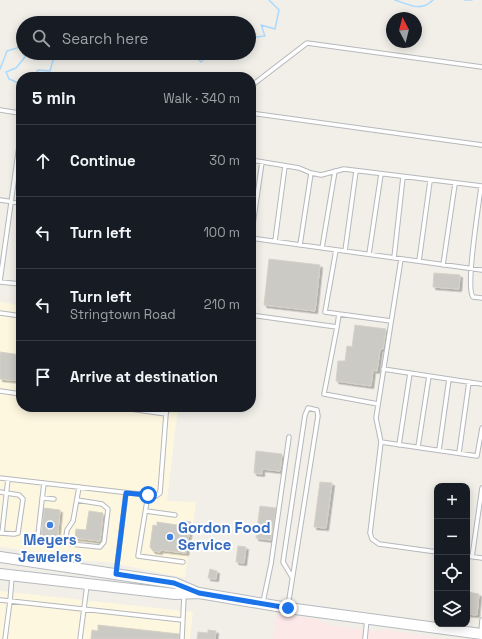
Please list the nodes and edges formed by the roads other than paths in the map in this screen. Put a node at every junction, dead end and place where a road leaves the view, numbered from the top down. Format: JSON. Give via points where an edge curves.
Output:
{"nodes":[{"id":1,"x":482,"y":67,"type":"edge"},
{"id":2,"x":256,"y":82,"type":"edge"},
{"id":3,"x":0,"y":110,"type":"edge"},
{"id":4,"x":16,"y":113,"type":"edge"},
{"id":5,"x":256,"y":114,"type":"edge"},
{"id":6,"x":482,"y":145,"type":"edge"},
{"id":7,"x":256,"y":161,"type":"edge"},
{"id":8,"x":262,"y":162,"type":"junction"},
{"id":9,"x":285,"y":166,"type":"junction"},
{"id":10,"x":16,"y":171,"type":"edge"},
{"id":11,"x":335,"y":171,"type":"junction"},
{"id":12,"x":356,"y":171,"type":"junction"},
{"id":13,"x":311,"y":173,"type":"junction"},
{"id":14,"x":381,"y":174,"type":"junction"},
{"id":15,"x":403,"y":177,"type":"junction"},
{"id":16,"x":430,"y":181,"type":"junction"},
{"id":17,"x":455,"y":184,"type":"junction"},
{"id":18,"x":481,"y":187,"type":"edge"},
{"id":19,"x":0,"y":200,"type":"edge"},
{"id":20,"x":12,"y":202,"type":"junction"},
{"id":21,"x":16,"y":202,"type":"edge"},
{"id":22,"x":256,"y":203,"type":"edge"},
{"id":23,"x":256,"y":239,"type":"edge"},
{"id":24,"x":275,"y":241,"type":"junction"},
{"id":25,"x":300,"y":245,"type":"junction"},
{"id":26,"x":322,"y":248,"type":"junction"},
{"id":27,"x":336,"y":250,"type":"junction"},
{"id":28,"x":345,"y":251,"type":"junction"},
{"id":29,"x":369,"y":254,"type":"junction"},
{"id":30,"x":394,"y":258,"type":"junction"},
{"id":31,"x":401,"y":259,"type":"junction"},
{"id":32,"x":419,"y":261,"type":"junction"},
{"id":33,"x":443,"y":265,"type":"junction"},
{"id":34,"x":471,"y":268,"type":"junction"},
{"id":35,"x":482,"y":270,"type":"edge"},
{"id":36,"x":0,"y":282,"type":"edge"},
{"id":37,"x":16,"y":284,"type":"edge"},
{"id":38,"x":482,"y":298,"type":"edge"},
{"id":39,"x":0,"y":313,"type":"edge"},
{"id":40,"x":339,"y":314,"type":"junction"},
{"id":41,"x":16,"y":315,"type":"edge"},
{"id":42,"x":256,"y":317,"type":"edge"},
{"id":43,"x":391,"y":321,"type":"junction"},
{"id":44,"x":337,"y":327,"type":"junction"},
{"id":45,"x":383,"y":370,"type":"junction"},
{"id":46,"x":410,"y":374,"type":"junction"},
{"id":47,"x":429,"y":376,"type":"junction"},
{"id":48,"x":449,"y":379,"type":"junction"},
{"id":49,"x":469,"y":382,"type":"junction"},
{"id":50,"x":482,"y":384,"type":"edge"},
{"id":51,"x":0,"y":391,"type":"edge"},
{"id":52,"x":16,"y":393,"type":"edge"},
{"id":53,"x":378,"y":404,"type":"junction"},
{"id":54,"x":152,"y":412,"type":"edge"},
{"id":55,"x":166,"y":414,"type":"joint"},
{"id":56,"x":482,"y":428,"type":"edge"},
{"id":57,"x":289,"y":437,"type":"dead end"},
{"id":58,"x":381,"y":442,"type":"junction"},
{"id":59,"x":398,"y":445,"type":"junction"},
{"id":60,"x":418,"y":447,"type":"junction"},
{"id":61,"x":438,"y":450,"type":"junction"},
{"id":62,"x":458,"y":453,"type":"junction"},
{"id":63,"x":477,"y":456,"type":"junction"},
{"id":64,"x":482,"y":458,"type":"edge"},
{"id":65,"x":0,"y":478,"type":"edge"},
{"id":66,"x":8,"y":478,"type":"junction"},
{"id":67,"x":44,"y":483,"type":"junction"},
{"id":68,"x":79,"y":487,"type":"junction"},
{"id":69,"x":482,"y":488,"type":"edge"},
{"id":70,"x":0,"y":492,"type":"edge"},
{"id":71,"x":7,"y":493,"type":"junction"},
{"id":72,"x":126,"y":493,"type":"junction"},
{"id":73,"x":148,"y":495,"type":"junction"},
{"id":74,"x":42,"y":498,"type":"junction"},
{"id":75,"x":54,"y":499,"type":"dead end"},
{"id":76,"x":77,"y":500,"type":"junction"},
{"id":77,"x":146,"y":511,"type":"junction"},
{"id":78,"x":176,"y":515,"type":"dead end"},
{"id":79,"x":1,"y":533,"type":"edge"},
{"id":80,"x":37,"y":542,"type":"dead end"},
{"id":81,"x":434,"y":552,"type":"edge"},
{"id":82,"x":0,"y":557,"type":"edge"},
{"id":83,"x":472,"y":557,"type":"joint"},
{"id":84,"x":482,"y":558,"type":"edge"},
{"id":85,"x":28,"y":561,"type":"junction"},
{"id":86,"x":183,"y":562,"type":"dead end"},
{"id":87,"x":0,"y":564,"type":"edge"},
{"id":88,"x":0,"y":574,"type":"edge"},
{"id":89,"x":116,"y":574,"type":"junction"},
{"id":90,"x":12,"y":575,"type":"junction"},
{"id":91,"x":292,"y":577,"type":"junction"},
{"id":92,"x":87,"y":584,"type":"junction"},
{"id":93,"x":199,"y":593,"type":"junction"},
{"id":94,"x":184,"y":594,"type":"junction"},
{"id":95,"x":0,"y":600,"type":"edge"},
{"id":96,"x":10,"y":601,"type":"junction"},
{"id":97,"x":263,"y":603,"type":"junction"},
{"id":98,"x":288,"y":608,"type":"junction"},
{"id":99,"x":84,"y":609,"type":"junction"},
{"id":100,"x":367,"y":618,"type":"junction"},
{"id":101,"x":182,"y":620,"type":"junction"},
{"id":102,"x":482,"y":620,"type":"edge"},
{"id":103,"x":481,"y":634,"type":"edge"},
{"id":104,"x":5,"y":639,"type":"edge"},
{"id":105,"x":80,"y":639,"type":"edge"},
{"id":106,"x":182,"y":639,"type":"edge"},
{"id":107,"x":365,"y":639,"type":"edge"}],
"edges":[{"from":1,"to":2,"type":"lane","via":[[307,43]]},
{"from":3,"to":4,"type":"lane"},
{"from":5,"to":6,"type":"lane"},
{"from":7,"to":8,"type":"lane"},
{"from":8,"to":9,"type":"lane"},
{"from":8,"to":22,"type":"lane"},
{"from":9,"to":13,"type":"lane"},
{"from":9,"to":24,"type":"lane"},
{"from":10,"to":20,"type":"lane"},
{"from":11,"to":12,"type":"lane"},
{"from":11,"to":13,"type":"lane","via":[[321,175]]},
{"from":11,"to":26,"type":"lane"},
{"from":12,"to":14,"type":"lane"},
{"from":12,"to":28,"type":"lane"},
{"from":13,"to":25,"type":"lane"},
{"from":14,"to":15,"type":"lane"},
{"from":14,"to":29,"type":"lane"},
{"from":15,"to":16,"type":"lane"},
{"from":15,"to":30,"type":"lane"},
{"from":16,"to":17,"type":"lane"},
{"from":16,"to":32,"type":"lane"},
{"from":17,"to":18,"type":"lane"},
{"from":17,"to":33,"type":"lane"},
{"from":18,"to":34,"type":"lane"},
{"from":19,"to":20,"type":"lane"},
{"from":20,"to":21,"type":"lane"},
{"from":20,"to":36,"type":"lane"},
{"from":23,"to":24,"type":"lane"},
{"from":24,"to":25,"type":"lane"},
{"from":25,"to":26,"type":"lane"},
{"from":26,"to":27,"type":"lane"},
{"from":27,"to":28,"type":"lane"},
{"from":27,"to":40,"type":"lane","via":[[325,312]]},
{"from":28,"to":29,"type":"lane"},
{"from":29,"to":30,"type":"lane"},
{"from":30,"to":31,"type":"lane"},
{"from":31,"to":32,"type":"lane"},
{"from":31,"to":43,"type":"lane"},
{"from":32,"to":33,"type":"lane"},
{"from":33,"to":34,"type":"lane"},
{"from":34,"to":35,"type":"lane"},
{"from":34,"to":38,"type":"lane","via":[[471,295]]},
{"from":36,"to":37,"type":"lane"},
{"from":39,"to":41,"type":"lane"},
{"from":40,"to":43,"type":"lane"},
{"from":40,"to":44,"type":"lane"},
{"from":42,"to":44,"type":"lane"},
{"from":43,"to":45,"type":"lane"},
{"from":44,"to":53,"type":"lane","via":[[324,394]]},
{"from":45,"to":46,"type":"lane"},
{"from":45,"to":53,"type":"lane"},
{"from":46,"to":47,"type":"lane"},
{"from":46,"to":59,"type":"lane"},
{"from":47,"to":48,"type":"lane"},
{"from":47,"to":60,"type":"lane"},
{"from":48,"to":49,"type":"lane"},
{"from":48,"to":61,"type":"lane"},
{"from":49,"to":50,"type":"lane"},
{"from":49,"to":62,"type":"lane"},
{"from":51,"to":52,"type":"lane"},
{"from":53,"to":58,"type":"lane","via":[[376,418]]},
{"from":54,"to":55,"type":"lane"},
{"from":55,"to":73,"type":"lane","via":[[160,493],[156,496]]},
{"from":56,"to":63,"type":"lane"},
{"from":57,"to":97,"type":"lane"},
{"from":58,"to":59,"type":"lane"},
{"from":58,"to":81,"type":"lane","via":[[370,533],[372,539],[379,544]]},
{"from":59,"to":60,"type":"lane"},
{"from":60,"to":61,"type":"lane"},
{"from":61,"to":62,"type":"lane"},
{"from":62,"to":63,"type":"lane"},
{"from":63,"to":64,"type":"lane"},
{"from":65,"to":66,"type":"lane"},
{"from":66,"to":67,"type":"lane"},
{"from":66,"to":71,"type":"lane"},
{"from":67,"to":68,"type":"lane"},
{"from":67,"to":74,"type":"lane"},
{"from":68,"to":72,"type":"lane"},
{"from":68,"to":76,"type":"lane"},
{"from":69,"to":83,"type":"lane"},
{"from":70,"to":71,"type":"lane"},
{"from":71,"to":79,"type":"lane"},
{"from":71,"to":79,"type":"lane","via":[[22,497],[19,531],[14,534]]},
{"from":72,"to":73,"type":"lane"},
{"from":72,"to":89,"type":"lane"},
{"from":73,"to":77,"type":"lane"},
{"from":74,"to":75,"type":"lane"},
{"from":74,"to":80,"type":"lane"},
{"from":76,"to":76,"type":"lane","via":[[102,504],[108,509],[104,542],[100,547],[71,544],[67,540],[67,530],[73,521]]},
{"from":77,"to":78,"type":"lane"},
{"from":77,"to":86,"type":"lane","via":[[138,556]]},
{"from":82,"to":85,"type":"main road"},
{"from":83,"to":84,"type":"lane"},
{"from":85,"to":87,"type":"main road"},
{"from":85,"to":89,"type":"main road"},
{"from":88,"to":90,"type":"main road"},
{"from":89,"to":93,"type":"main road","via":[[174,583]]},
{"from":90,"to":92,"type":"main road"},
{"from":90,"to":96,"type":"lane"},
{"from":91,"to":91,"type":"lane","via":[[318,416],[317,410],[308,408],[304,414],[282,562]]},
{"from":91,"to":98,"type":"lane"},
{"from":92,"to":94,"type":"main road"},
{"from":92,"to":99,"type":"lane"},
{"from":93,"to":94,"type":"main road"},
{"from":93,"to":97,"type":"main road"},
{"from":94,"to":101,"type":"lane"},
{"from":95,"to":96,"type":"lane"},
{"from":96,"to":99,"type":"lane"},
{"from":96,"to":104,"type":"lane"},
{"from":97,"to":98,"type":"main road"},
{"from":98,"to":100,"type":"main road"},
{"from":99,"to":101,"type":"lane"},
{"from":99,"to":105,"type":"lane"},
{"from":100,"to":103,"type":"main road"},
{"from":100,"to":107,"type":"lane"},
{"from":101,"to":106,"type":"lane"},
{"from":102,"to":103,"type":"lane"}]}
